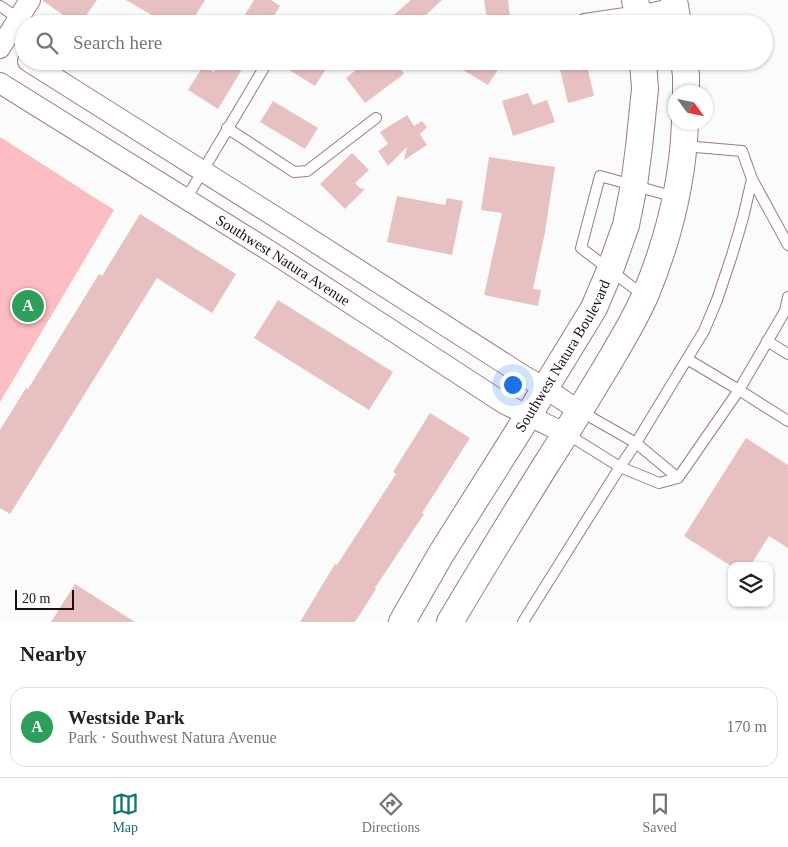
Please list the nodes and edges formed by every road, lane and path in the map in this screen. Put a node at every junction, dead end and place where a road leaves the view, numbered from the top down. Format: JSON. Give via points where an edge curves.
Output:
{"nodes":[{"id":1,"x":30,"y":0,"type":"edge"},
{"id":2,"x":0,"y":6,"type":"edge"},
{"id":3,"x":676,"y":11,"type":"edge"},
{"id":4,"x":638,"y":13,"type":"edge"},
{"id":5,"x":24,"y":15,"type":"edge"},
{"id":6,"x":15,"y":16,"type":"edge"},
{"id":7,"x":15,"y":29,"type":"edge"},
{"id":8,"x":1,"y":45,"type":"edge"},
{"id":9,"x":15,"y":53,"type":"edge"},
{"id":10,"x":42,"y":70,"type":"edge"},
{"id":11,"x":263,"y":70,"type":"edge"},
{"id":12,"x":644,"y":70,"type":"edge"},
{"id":13,"x":685,"y":70,"type":"edge"},
{"id":14,"x":0,"y":83,"type":"edge"},
{"id":15,"x":686,"y":85,"type":"edge"},
{"id":16,"x":376,"y":118,"type":"dead end"},
{"id":17,"x":228,"y":128,"type":"junction"},
{"id":18,"x":684,"y":134,"type":"edge"},
{"id":19,"x":202,"y":171,"type":"junction"},
{"id":20,"x":752,"y":179,"type":"junction"},
{"id":21,"x":634,"y":185,"type":"junction"},
{"id":22,"x":676,"y":197,"type":"junction"},
{"id":23,"x":186,"y":199,"type":"junction"},
{"id":24,"x":788,"y":245,"type":"edge"},
{"id":25,"x":610,"y":270,"type":"junction"},
{"id":26,"x":645,"y":296,"type":"junction"},
{"id":27,"x":788,"y":298,"type":"edge"},
{"id":28,"x":440,"y":322,"type":"junction"},
{"id":29,"x":768,"y":341,"type":"junction"},
{"id":30,"x":421,"y":349,"type":"junction"},
{"id":31,"x":788,"y":354,"type":"edge"},
{"id":32,"x":686,"y":359,"type":"junction"},
{"id":33,"x":545,"y":388,"type":"junction"},
{"id":34,"x":739,"y":390,"type":"junction"},
{"id":35,"x":580,"y":411,"type":"junction"},
{"id":36,"x":528,"y":416,"type":"junction"},
{"id":37,"x":788,"y":421,"type":"edge"},
{"id":38,"x":566,"y":434,"type":"junction"},
{"id":39,"x":636,"y":444,"type":"junction"},
{"id":40,"x":620,"y":467,"type":"junction"},
{"id":41,"x":678,"y":478,"type":"junction"},
{"id":42,"x":402,"y":622,"type":"edge"},
{"id":43,"x":450,"y":622,"type":"edge"},
{"id":44,"x":523,"y":622,"type":"edge"}],
"edges":[{"from":1,"to":5,"type":"street"},
{"from":2,"to":6,"type":"lane"},
{"from":3,"to":4,"type":"street"},
{"from":7,"to":8,"type":"street"},
{"from":8,"to":9,"type":"street"},
{"from":10,"to":19,"type":"street"},
{"from":11,"to":17,"type":"lane"},
{"from":12,"to":21,"type":"street","name":"Southwest Natura Boulevard","via":[[645,89]]},
{"from":13,"to":15,"type":"street"},
{"from":14,"to":23,"type":"street","name":"Southwest Natura Avenue"},
{"from":16,"to":17,"type":"lane","via":[[307,171],[294,172]]},
{"from":17,"to":19,"type":"lane"},
{"from":18,"to":20,"type":"lane","via":[[742,151]]},
{"from":18,"to":22,"type":"street"},
{"from":19,"to":23,"type":"lane"},
{"from":19,"to":28,"type":"street"},
{"from":20,"to":24,"type":"lane"},
{"from":20,"to":32,"type":"lane","via":[[717,300],[704,331]]},
{"from":21,"to":22,"type":"lane"},
{"from":21,"to":25,"type":"street","name":"Southwest Natura Boulevard","via":[[626,225]]},
{"from":21,"to":25,"type":"lane","via":[[600,176],[582,248]]},
{"from":22,"to":26,"type":"street","via":[[663,247]]},
{"from":23,"to":30,"type":"street","name":"Southwest Natura Avenue"},
{"from":25,"to":26,"type":"lane"},
{"from":25,"to":33,"type":"street","name":"Southwest Natura Boulevard","via":[[594,308]]},
{"from":26,"to":35,"type":"street"},
{"from":27,"to":29,"type":"lane","via":[[785,311]]},
{"from":28,"to":30,"type":"street"},
{"from":28,"to":33,"type":"street"},
{"from":29,"to":31,"type":"lane"},
{"from":29,"to":34,"type":"lane"},
{"from":30,"to":36,"type":"street","name":"Southwest Natura Avenue"},
{"from":32,"to":34,"type":"lane"},
{"from":32,"to":39,"type":"lane"},
{"from":33,"to":35,"type":"street"},
{"from":33,"to":36,"type":"street","name":"Southwest Natura Boulevard"},
{"from":34,"to":37,"type":"lane"},
{"from":34,"to":41,"type":"lane"},
{"from":35,"to":38,"type":"street"},
{"from":35,"to":39,"type":"lane"},
{"from":36,"to":38,"type":"street","name":"Southwest Natura Avenue"},
{"from":36,"to":42,"type":"street","name":"Southwest Natura Boulevard"},
{"from":38,"to":40,"type":"lane"},
{"from":38,"to":43,"type":"street"},
{"from":39,"to":40,"type":"lane"},
{"from":39,"to":41,"type":"lane"},
{"from":40,"to":41,"type":"lane","via":[[659,483]]},
{"from":40,"to":44,"type":"lane"}]}
